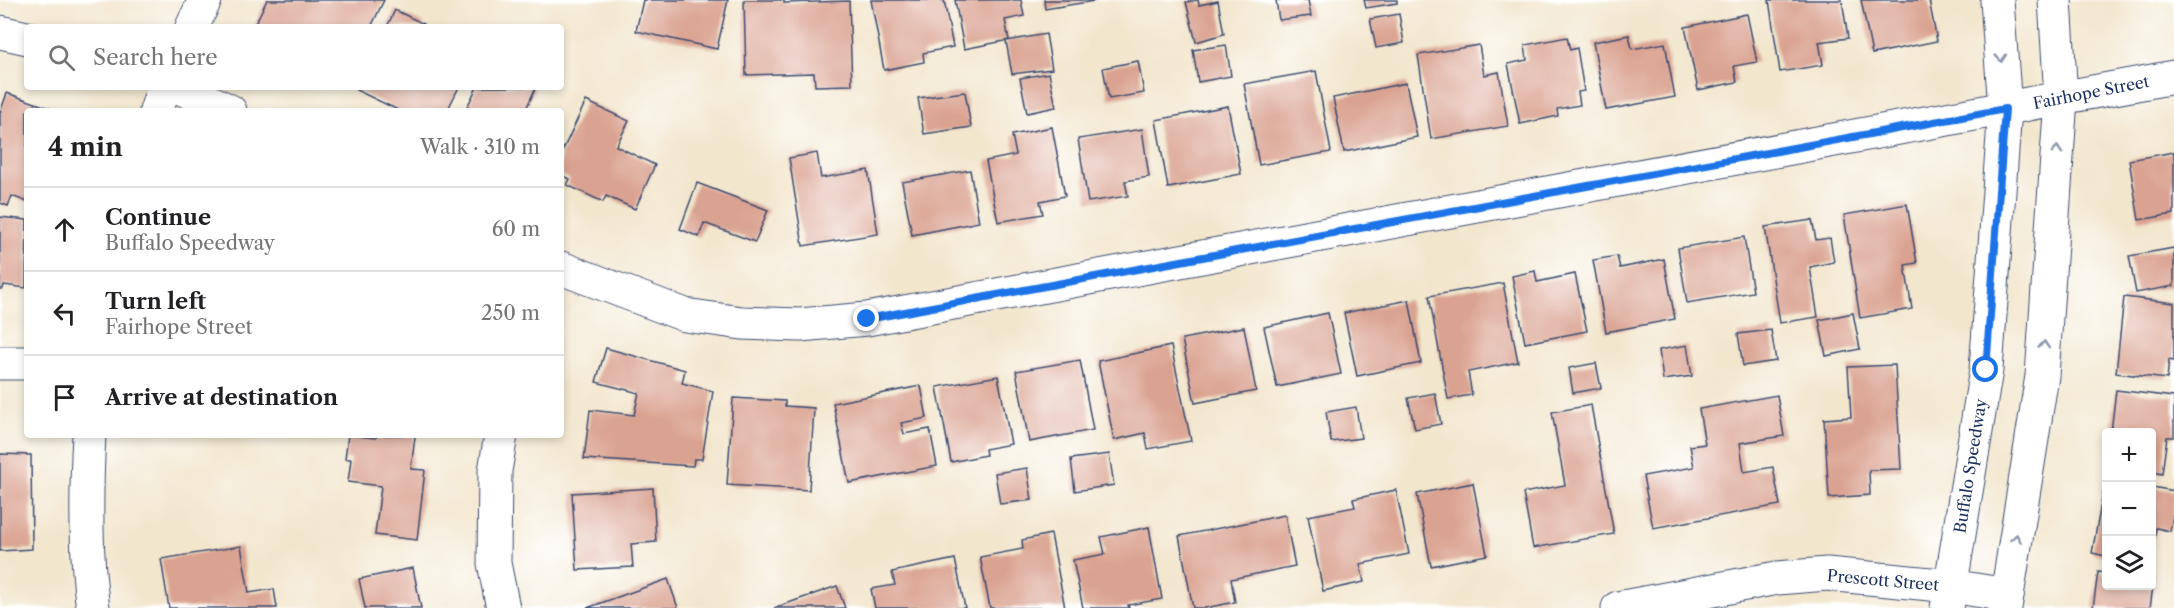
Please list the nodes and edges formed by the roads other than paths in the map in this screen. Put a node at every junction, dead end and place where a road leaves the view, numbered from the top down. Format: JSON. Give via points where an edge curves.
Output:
{"nodes":[{"id":1,"x":205,"y":0,"type":"edge"},
{"id":2,"x":1997,"y":0,"type":"edge"},
{"id":3,"x":2055,"y":0,"type":"edge"},
{"id":4,"x":193,"y":24,"type":"edge"},
{"id":5,"x":0,"y":32,"type":"edge"},
{"id":6,"x":24,"y":37,"type":"edge"},
{"id":7,"x":2174,"y":77,"type":"edge"},
{"id":8,"x":163,"y":90,"type":"edge"},
{"id":9,"x":185,"y":90,"type":"edge"},
{"id":10,"x":2061,"y":98,"type":"junction"},
{"id":11,"x":157,"y":108,"type":"edge"},
{"id":12,"x":224,"y":108,"type":"edge"},
{"id":13,"x":2005,"y":109,"type":"junction"},
{"id":14,"x":564,"y":268,"type":"edge"},
{"id":15,"x":0,"y":363,"type":"edge"},
{"id":16,"x":24,"y":363,"type":"edge"},
{"id":17,"x":88,"y":438,"type":"edge"},
{"id":18,"x":500,"y":438,"type":"edge"},
{"id":19,"x":1949,"y":597,"type":"edge"},
{"id":20,"x":2006,"y":602,"type":"edge"},
{"id":21,"x":93,"y":608,"type":"edge"},
{"id":22,"x":503,"y":608,"type":"edge"},
{"id":23,"x":1618,"y":608,"type":"edge"}],
"edges":[{"from":1,"to":4,"type":"street"},
{"from":2,"to":13,"type":"street","name":"Buffalo Speedway","one_way":true},
{"from":3,"to":10,"type":"street"},
{"from":5,"to":6,"type":"street"},
{"from":7,"to":10,"type":"street","name":"Fairhope Street"},
{"from":8,"to":11,"type":"street"},
{"from":9,"to":12,"type":"street"},
{"from":10,"to":13,"type":"street","name":"Fairhope Street"},
{"from":20,"to":10,"type":"street","one_way":true,"via":[[2042,376]]},
{"from":13,"to":14,"type":"street","name":"Fairhope Street","via":[[867,319],[800,325],[742,323],[685,315]]},
{"from":13,"to":19,"type":"street","name":"Buffalo Speedway","via":[[1986,370]]},
{"from":15,"to":16,"type":"street"},
{"from":17,"to":21,"type":"street"},
{"from":18,"to":22,"type":"street","via":[[495,471],[494,563]]},
{"from":19,"to":20,"type":"street","name":"Prescott Street"},
{"from":19,"to":23,"type":"street","name":"Prescott Street","via":[[1827,574],[1777,578]]}]}
